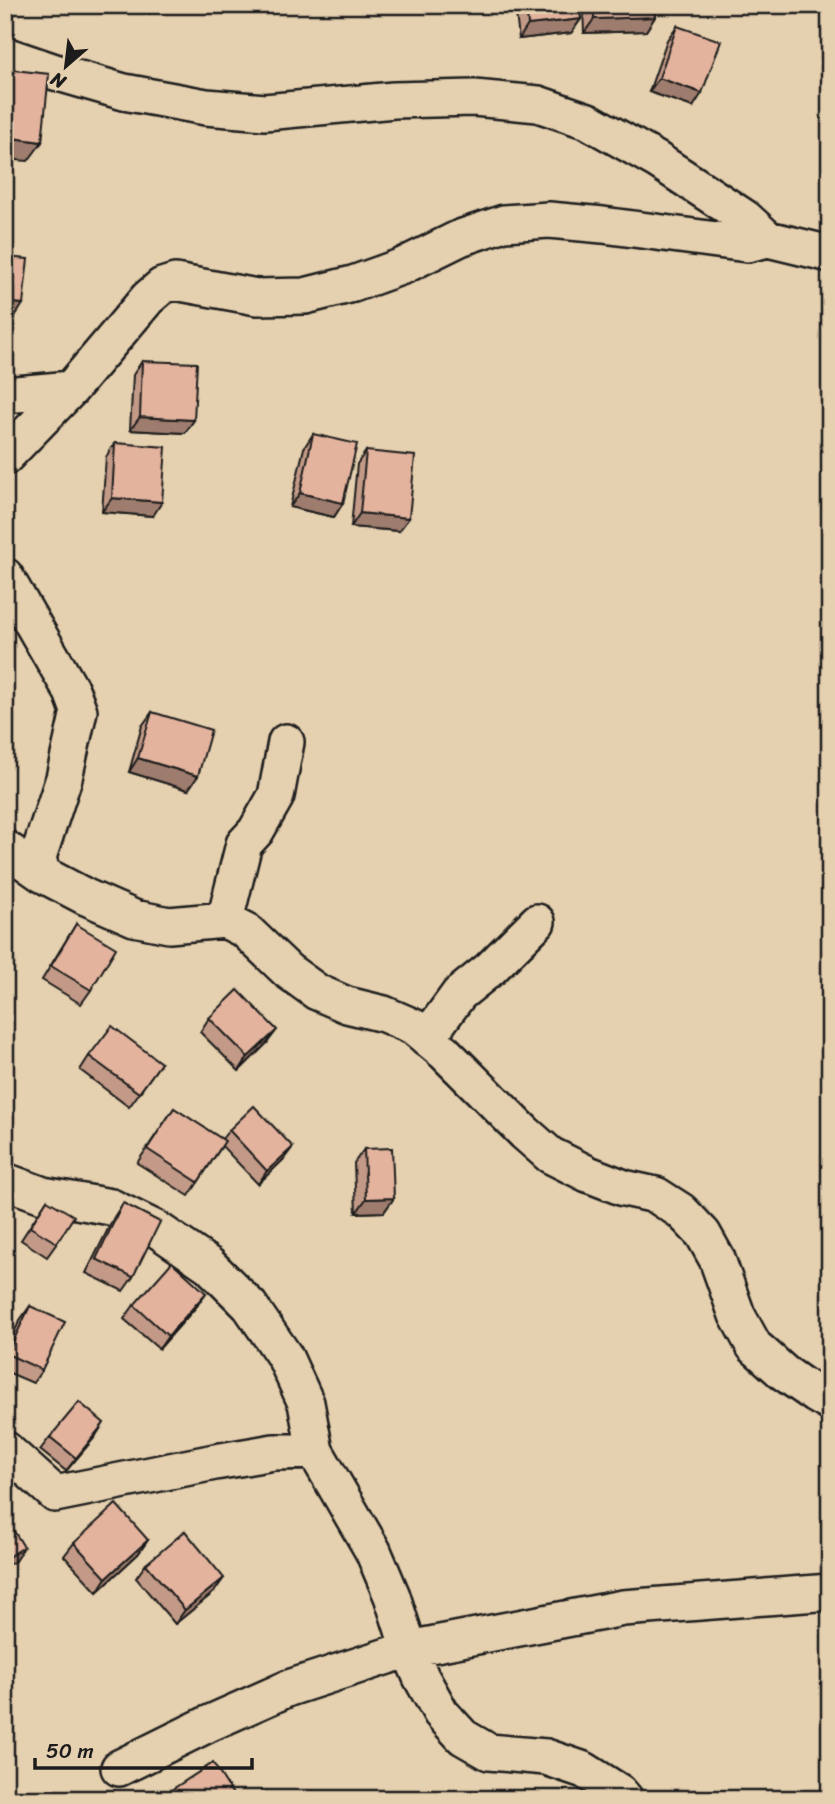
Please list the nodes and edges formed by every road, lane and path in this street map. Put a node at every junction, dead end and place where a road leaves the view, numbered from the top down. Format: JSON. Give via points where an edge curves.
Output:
{"nodes":[{"id":1,"x":5,"y":55,"type":"edge"},
{"id":2,"x":768,"y":239,"type":"junction"},
{"id":3,"x":830,"y":254,"type":"edge"},
{"id":4,"x":71,"y":389,"type":"junction"},
{"id":5,"x":5,"y":395,"type":"edge"},
{"id":6,"x":5,"y":457,"type":"edge"},
{"id":7,"x":5,"y":576,"type":"edge"},
{"id":8,"x":286,"y":742,"type":"dead end"},
{"id":9,"x":5,"y":848,"type":"edge"},
{"id":10,"x":41,"y":874,"type":"junction"},
{"id":11,"x":225,"y":920,"type":"junction"},
{"id":12,"x":537,"y":922,"type":"dead end"},
{"id":13,"x":427,"y":1038,"type":"junction"},
{"id":14,"x":5,"y":1181,"type":"edge"},
{"id":15,"x":830,"y":1403,"type":"edge"},
{"id":16,"x":5,"y":1449,"type":"edge"},
{"id":17,"x":315,"y":1451,"type":"junction"},
{"id":18,"x":830,"y":1592,"type":"edge"},
{"id":19,"x":409,"y":1649,"type":"junction"},
{"id":20,"x":119,"y":1768,"type":"dead end"},
{"id":21,"x":625,"y":1799,"type":"edge"}],
"edges":[{"from":1,"to":2,"type":"street","via":[[124,92],[206,107],[265,112],[474,98],[538,104],[588,121],[657,160],[745,218]]},
{"from":2,"to":3,"type":"street"},
{"from":2,"to":4,"type":"street","via":[[747,244],[549,220],[504,223],[403,266],[304,296],[257,297],[175,282],[148,298]]},
{"from":4,"to":5,"type":"street"},
{"from":4,"to":6,"type":"street"},
{"from":7,"to":10,"type":"street","via":[[79,710],[64,778],[38,857]]},
{"from":8,"to":11,"type":"street","via":[[276,796],[244,845]]},
{"from":9,"to":10,"type":"street"},
{"from":10,"to":11,"type":"street","via":[[134,918],[169,925]]},
{"from":11,"to":13,"type":"street","via":[[245,930],[317,992],[384,1014]]},
{"from":12,"to":13,"type":"street","via":[[459,994]]},
{"from":13,"to":15,"type":"street","via":[[550,1155],[624,1188],[656,1195],[681,1211],[703,1234],[717,1259],[737,1315],[754,1346]]},
{"from":14,"to":17,"type":"street","via":[[43,1195],[111,1207],[158,1230],[209,1265],[250,1306],[285,1357],[306,1403]]},
{"from":16,"to":17,"type":"street","via":[[55,1494],[274,1452]]},
{"from":17,"to":19,"type":"street","via":[[373,1550]]},
{"from":18,"to":19,"type":"street","via":[[623,1608]]},
{"from":19,"to":20,"type":"street","via":[[289,1688]]},
{"from":19,"to":21,"type":"street","via":[[441,1713],[463,1738],[489,1752],[546,1757],[584,1770]]}]}
